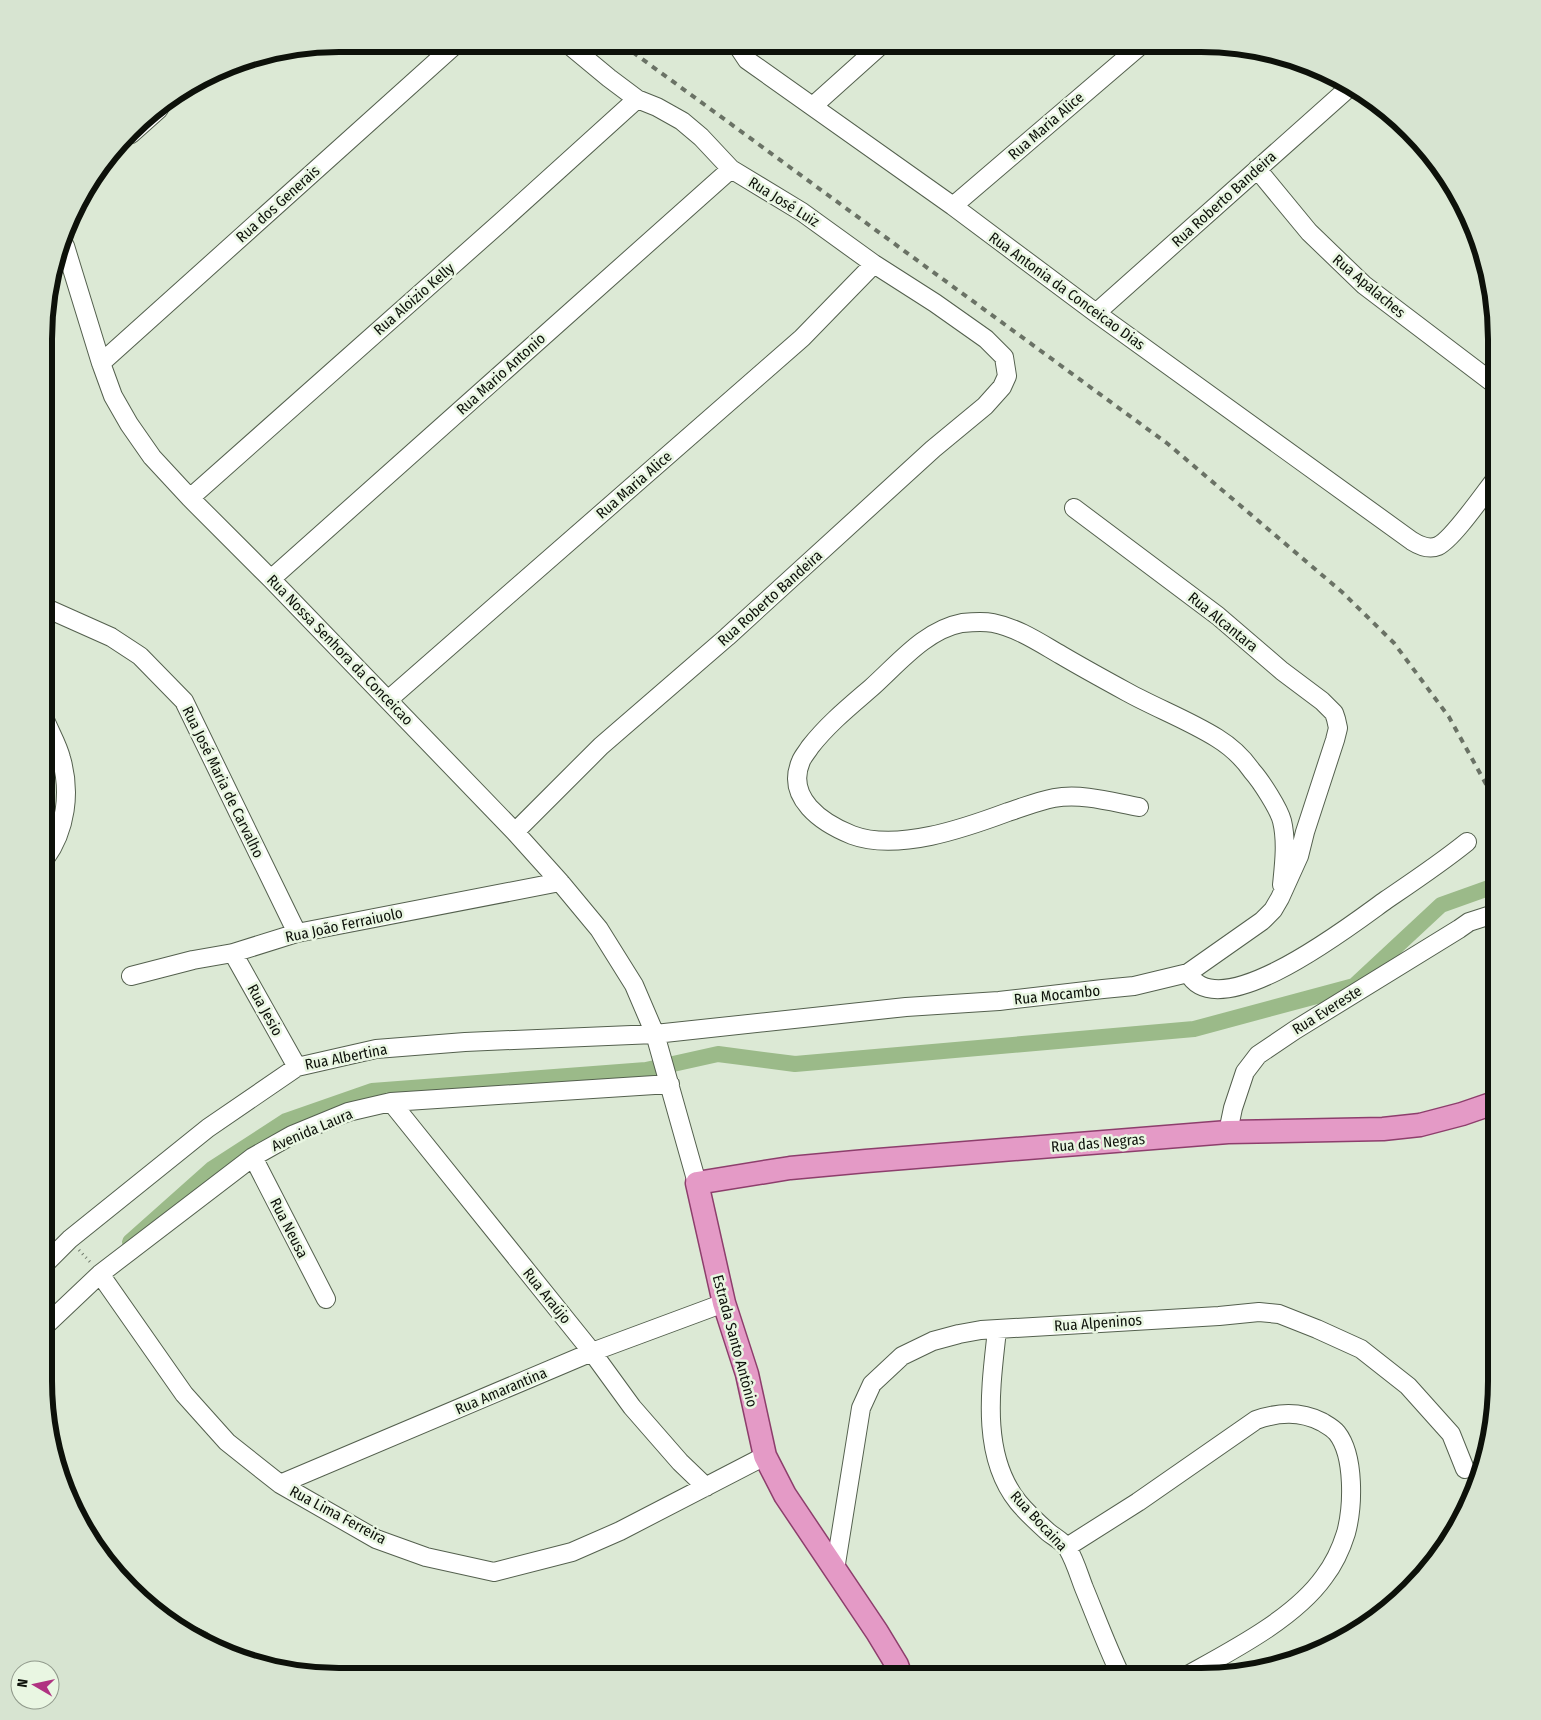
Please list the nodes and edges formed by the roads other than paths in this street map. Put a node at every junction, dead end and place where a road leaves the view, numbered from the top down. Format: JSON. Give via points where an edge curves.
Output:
{"nodes":[{"id":1,"x":441,"y":52,"type":"edge"},
{"id":2,"x":577,"y":52,"type":"edge"},
{"id":3,"x":742,"y":52,"type":"edge"},
{"id":4,"x":873,"y":52,"type":"edge"},
{"id":5,"x":1133,"y":52,"type":"edge"},
{"id":6,"x":1346,"y":91,"type":"edge"},
{"id":7,"x":638,"y":99,"type":"junction"},
{"id":8,"x":813,"y":106,"type":"junction"},
{"id":9,"x":731,"y":169,"type":"junction"},
{"id":10,"x":1257,"y":169,"type":"junction"},
{"id":11,"x":953,"y":206,"type":"junction"},
{"id":12,"x":67,"y":251,"type":"edge"},
{"id":13,"x":874,"y":264,"type":"junction"},
{"id":14,"x":1096,"y":313,"type":"junction"},
{"id":15,"x":1004,"y":357,"type":"joint"},
{"id":16,"x":101,"y":363,"type":"junction"},
{"id":17,"x":1488,"y":379,"type":"edge"},
{"id":18,"x":1488,"y":488,"type":"edge"},
{"id":19,"x":190,"y":498,"type":"junction"},
{"id":20,"x":1074,"y":508,"type":"dead end"},
{"id":21,"x":271,"y":579,"type":"junction"},
{"id":22,"x":52,"y":611,"type":"edge"},
{"id":23,"x":388,"y":700,"type":"junction"},
{"id":24,"x":52,"y":736,"type":"edge"},
{"id":25,"x":1330,"y":756,"type":"joint"},
{"id":26,"x":1139,"y":806,"type":"dead end"},
{"id":27,"x":515,"y":832,"type":"junction"},
{"id":28,"x":1467,"y":842,"type":"dead end"},
{"id":29,"x":52,"y":849,"type":"edge"},
{"id":30,"x":560,"y":882,"type":"junction"},
{"id":31,"x":1280,"y":898,"type":"junction"},
{"id":32,"x":1488,"y":916,"type":"edge"},
{"id":33,"x":297,"y":933,"type":"junction"},
{"id":34,"x":233,"y":953,"type":"junction"},
{"id":35,"x":1188,"y":974,"type":"junction"},
{"id":36,"x":131,"y":976,"type":"dead end"},
{"id":37,"x":657,"y":1040,"type":"junction"},
{"id":38,"x":297,"y":1067,"type":"junction"},
{"id":39,"x":668,"y":1078,"type":"junction"},
{"id":40,"x":391,"y":1102,"type":"junction"},
{"id":41,"x":1488,"y":1105,"type":"edge"},
{"id":42,"x":1228,"y":1132,"type":"junction"},
{"id":43,"x":253,"y":1157,"type":"junction"},
{"id":44,"x":697,"y":1183,"type":"junction"},
{"id":45,"x":52,"y":1257,"type":"edge"},
{"id":46,"x":100,"y":1274,"type":"junction"},
{"id":47,"x":326,"y":1299,"type":"dead end"},
{"id":48,"x":724,"y":1303,"type":"junction"},
{"id":49,"x":52,"y":1319,"type":"edge"},
{"id":50,"x":997,"y":1330,"type":"junction"},
{"id":51,"x":592,"y":1352,"type":"junction"},
{"id":52,"x":764,"y":1456,"type":"junction"},
{"id":53,"x":1465,"y":1469,"type":"dead end"},
{"id":54,"x":280,"y":1484,"type":"junction"},
{"id":55,"x":706,"y":1487,"type":"junction"},
{"id":56,"x":1067,"y":1547,"type":"junction"},
{"id":57,"x":835,"y":1570,"type":"junction"},
{"id":58,"x":898,"y":1668,"type":"edge"},
{"id":59,"x":1117,"y":1668,"type":"edge"},
{"id":60,"x":1200,"y":1668,"type":"edge"}],
"edges":[{"from":1,"to":16,"type":"street","name":"Rua dos Generais"},
{"from":2,"to":7,"type":"street","name":"Rua José Luiz"},
{"from":3,"to":8,"type":"street","name":"Rua Antonia da Conceicao Dias","via":[[747,60]]},
{"from":4,"to":8,"type":"street"},
{"from":5,"to":11,"type":"street","name":"Rua Maria Alice"},
{"from":6,"to":10,"type":"street","name":"Rua Roberto Bandeira"},
{"from":7,"to":9,"type":"street","name":"Rua José Luiz","via":[[682,121]]},
{"from":7,"to":19,"type":"street","name":"Rua Aloizio Kelly"},
{"from":8,"to":11,"type":"street","name":"Rua Antonia da Conceicao Dias"},
{"from":9,"to":13,"type":"street","name":"Rua José Luiz","via":[[802,212]]},
{"from":9,"to":21,"type":"street","name":"Rua Mario Antonio"},
{"from":10,"to":14,"type":"street","name":"Rua Roberto Bandeira"},
{"from":10,"to":17,"type":"street","name":"Rua Apalaches","via":[[1308,232],[1364,285]]},
{"from":11,"to":14,"type":"street","name":"Rua Antonia da Conceicao Dias"},
{"from":12,"to":16,"type":"street","name":"Rua Nossa Senhora da Conceicao"},
{"from":13,"to":15,"type":"street","name":"Rua José Luiz","via":[[986,339]]},
{"from":13,"to":23,"type":"street","name":"Rua Maria Alice","via":[[802,338]]},
{"from":14,"to":18,"type":"street","name":"Rua Antonia da Conceicao Dias","via":[[1422,547],[1437,547],[1449,538]]},
{"from":15,"to":27,"type":"street","name":"Rua Roberto Bandeira","via":[[1007,376],[985,406],[601,746]]},
{"from":16,"to":19,"type":"street","name":"Rua Nossa Senhora da Conceicao","via":[[128,424],[152,457]]},
{"from":19,"to":21,"type":"street","name":"Rua Nossa Senhora da Conceicao"},
{"from":20,"to":25,"type":"street","name":"Rua Alcantara","via":[[1218,616],[1322,701],[1334,713],[1338,728]]},
{"from":21,"to":23,"type":"street","name":"Rua Nossa Senhora da Conceicao"},
{"from":22,"to":33,"type":"street","name":"Rua José Maria de Carvalho","via":[[111,637],[140,656],[184,701]]},
{"from":23,"to":27,"type":"street","name":"Rua Nossa Senhora da Conceicao"},
{"from":24,"to":29,"type":"street","via":[[67,782],[65,813]]},
{"from":25,"to":31,"type":"street","name":"Rua Mocambo","via":[[1299,856]]},
{"from":26,"to":31,"type":"street","via":[[1071,796],[1057,797],[949,832],[891,841],[873,840],[854,836],[815,813],[800,793],[798,771],[801,759],[844,709],[926,639],[939,630],[959,624],[994,623],[1026,635],[1218,738],[1240,757],[1253,771],[1282,819]]},
{"from":27,"to":30,"type":"street","name":"Rua Nossa Senhora da Conceicao"},
{"from":28,"to":35,"type":"street","via":[[1321,945],[1276,972],[1246,985],[1216,989],[1200,986]]},
{"from":30,"to":33,"type":"street","name":"Rua João Ferraiuolo"},
{"from":30,"to":37,"type":"street","name":"Rua Nossa Senhora da Conceicao","via":[[599,929],[634,985]]},
{"from":31,"to":35,"type":"street","name":"Rua Mocambo","via":[[1262,921]]},
{"from":32,"to":42,"type":"street","name":"Rua Evereste","via":[[1470,922],[1258,1055],[1245,1072]]},
{"from":33,"to":34,"type":"street","name":"Rua João Ferraiuolo"},
{"from":34,"to":36,"type":"street","name":"Rua João Ferraiuolo"},
{"from":34,"to":38,"type":"street","name":"Rua Jesio"},
{"from":35,"to":37,"type":"street","name":"Rua Mocambo","via":[[1134,986],[876,1010]]},
{"from":37,"to":38,"type":"street","name":"Rua Albertina","via":[[465,1042],[376,1049]]},
{"from":37,"to":39,"type":"street","name":"Estrada Santo Antônio"},
{"from":38,"to":45,"type":"street","name":"Rua Albertina","via":[[208,1128]]},
{"from":39,"to":40,"type":"street","name":"Avenida Laura"},
{"from":39,"to":44,"type":"street","name":"Estrada Santo Antônio"},
{"from":40,"to":43,"type":"street","name":"Avenida Laura","via":[[348,1112],[292,1135]]},
{"from":40,"to":51,"type":"street","name":"Rua Araújo"},
{"from":41,"to":42,"type":"main road","name":"Rua das Negras","via":[[1420,1125],[1383,1129]]},
{"from":42,"to":44,"type":"main road","name":"Rua das Negras","via":[[790,1168]]},
{"from":43,"to":46,"type":"street","name":"Avenida Laura"},
{"from":43,"to":47,"type":"street","name":"Rua Neusa"},
{"from":44,"to":48,"type":"main road","name":"Estrada Santo Antônio"},
{"from":46,"to":49,"type":"street","name":"Avenida Laura"},
{"from":46,"to":54,"type":"street","name":"Rua Lima Ferreira","via":[[184,1394],[227,1442]]},
{"from":48,"to":51,"type":"street","name":"Rua Amarantina"},
{"from":48,"to":52,"type":"main road","name":"Estrada Santo Antônio","via":[[748,1374]]},
{"from":50,"to":53,"type":"street","name":"Rua Alpeninos","via":[[1259,1312],[1279,1314],[1361,1349],[1408,1386],[1451,1434]]},
{"from":50,"to":56,"type":"street","name":"Rua Bocaina","via":[[992,1376],[995,1455],[1002,1476],[1019,1504]]},
{"from":50,"to":57,"type":"street","name":"Rua Alpeninos","via":[[959,1334],[920,1346],[902,1356],[872,1384],[861,1408]]},
{"from":51,"to":54,"type":"street","name":"Rua Amarantina"},
{"from":51,"to":55,"type":"street","name":"Rua Araújo","via":[[632,1407]]},
{"from":52,"to":55,"type":"street","name":"Rua Lima Ferreira"},
{"from":52,"to":57,"type":"main road","name":"Estrada Santo Antônio","via":[[785,1495]]},
{"from":54,"to":55,"type":"street","name":"Rua Lima Ferreira","via":[[376,1539],[426,1557],[494,1572],[572,1552]]},
{"from":56,"to":59,"type":"street","name":"Rua Bocaina"},
{"from":56,"to":60,"type":"street","via":[[1256,1420],[1293,1413],[1310,1416],[1338,1434],[1349,1461],[1351,1483],[1347,1531],[1332,1565],[1303,1602],[1253,1638]]},
{"from":57,"to":58,"type":"main road","name":"Estrada Santo Antônio"}]}
